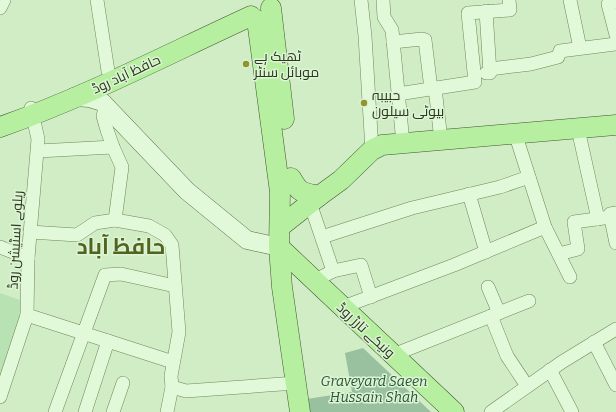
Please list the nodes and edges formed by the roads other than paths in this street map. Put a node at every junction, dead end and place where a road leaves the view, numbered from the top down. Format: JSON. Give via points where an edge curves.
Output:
{"nodes":[{"id":1,"x":4,"y":0,"type":"edge"},
{"id":2,"x":97,"y":0,"type":"edge"},
{"id":3,"x":361,"y":0,"type":"edge"},
{"id":4,"x":383,"y":0,"type":"edge"},
{"id":5,"x":509,"y":0,"type":"edge"},
{"id":6,"x":570,"y":0,"type":"edge"},
{"id":7,"x":616,"y":2,"type":"edge"},
{"id":8,"x":259,"y":6,"type":"edge"},
{"id":9,"x":0,"y":8,"type":"edge"},
{"id":10,"x":486,"y":11,"type":"junction"},
{"id":11,"x":616,"y":35,"type":"edge"},
{"id":12,"x":393,"y":42,"type":"junction"},
{"id":13,"x":616,"y":44,"type":"edge"},
{"id":14,"x":580,"y":48,"type":"junction"},
{"id":15,"x":490,"y":69,"type":"junction"},
{"id":16,"x":474,"y":74,"type":"junction"},
{"id":17,"x":110,"y":76,"type":"junction"},
{"id":18,"x":433,"y":88,"type":"junction"},
{"id":19,"x":398,"y":94,"type":"junction"},
{"id":20,"x":74,"y":98,"type":"junction"},
{"id":21,"x":104,"y":104,"type":"junction"},
{"id":22,"x":32,"y":111,"type":"junction"},
{"id":23,"x":0,"y":117,"type":"edge"},
{"id":24,"x":616,"y":126,"type":"edge"},
{"id":25,"x":0,"y":127,"type":"edge"},
{"id":26,"x":578,"y":129,"type":"junction"},
{"id":27,"x":515,"y":133,"type":"junction"},
{"id":28,"x":441,"y":140,"type":"junction"},
{"id":29,"x":403,"y":143,"type":"junction"},
{"id":30,"x":113,"y":147,"type":"junction"},
{"id":31,"x":372,"y":150,"type":"junction"},
{"id":32,"x":38,"y":151,"type":"junction"},
{"id":33,"x":291,"y":178,"type":"junction"},
{"id":34,"x":529,"y":178,"type":"junction"},
{"id":35,"x":469,"y":194,"type":"junction"},
{"id":36,"x":315,"y":200,"type":"junction"},
{"id":37,"x":614,"y":215,"type":"edge"},
{"id":38,"x":598,"y":219,"type":"junction"},
{"id":39,"x":115,"y":220,"type":"junction"},
{"id":40,"x":281,"y":226,"type":"junction"},
{"id":41,"x":545,"y":227,"type":"junction"},
{"id":42,"x":30,"y":232,"type":"junction"},
{"id":43,"x":322,"y":237,"type":"junction"},
{"id":44,"x":616,"y":243,"type":"edge"},
{"id":45,"x":0,"y":247,"type":"edge"},
{"id":46,"x":279,"y":248,"type":"junction"},
{"id":47,"x":486,"y":252,"type":"junction"},
{"id":48,"x":559,"y":254,"type":"junction"},
{"id":49,"x":28,"y":258,"type":"junction"},
{"id":50,"x":333,"y":271,"type":"junction"},
{"id":51,"x":570,"y":277,"type":"dead end"},
{"id":52,"x":314,"y":281,"type":"junction"},
{"id":53,"x":175,"y":286,"type":"junction"},
{"id":54,"x":488,"y":287,"type":"dead end"},
{"id":55,"x":371,"y":297,"type":"junction"},
{"id":56,"x":529,"y":301,"type":"dead end"},
{"id":57,"x":342,"y":307,"type":"junction"},
{"id":58,"x":27,"y":314,"type":"junction"},
{"id":59,"x":495,"y":314,"type":"junction"},
{"id":60,"x":616,"y":329,"type":"edge"},
{"id":61,"x":85,"y":333,"type":"junction"},
{"id":62,"x":108,"y":341,"type":"junction"},
{"id":63,"x":594,"y":342,"type":"junction"},
{"id":64,"x":393,"y":355,"type":"junction"},
{"id":65,"x":174,"y":362,"type":"junction"},
{"id":66,"x":550,"y":370,"type":"junction"},
{"id":67,"x":123,"y":383,"type":"dead end"},
{"id":68,"x":296,"y":383,"type":"junction"},
{"id":69,"x":616,"y":385,"type":"edge"},
{"id":70,"x":527,"y":386,"type":"junction"},
{"id":71,"x":172,"y":387,"type":"junction"},
{"id":72,"x":0,"y":396,"type":"edge"},
{"id":73,"x":56,"y":412,"type":"edge"},
{"id":74,"x":85,"y":412,"type":"edge"},
{"id":75,"x":113,"y":412,"type":"edge"},
{"id":76,"x":166,"y":412,"type":"edge"},
{"id":77,"x":300,"y":412,"type":"edge"},
{"id":78,"x":454,"y":412,"type":"edge"},
{"id":79,"x":491,"y":412,"type":"edge"},
{"id":80,"x":572,"y":412,"type":"edge"}],
"edges":[{"from":1,"to":9,"type":"street"},
{"from":2,"to":17,"type":"street"},
{"from":3,"to":31,"type":"street"},
{"from":4,"to":12,"type":"street","via":[[384,17],[392,30]]},
{"from":5,"to":10,"type":"street","via":[[510,10]]},
{"from":6,"to":14,"type":"street"},
{"from":7,"to":11,"type":"street","via":[[608,4]]},
{"from":8,"to":17,"type":"main road","name":"حافظ آباد روڈ"},
{"from":8,"to":33,"type":"main road"},
{"from":8,"to":46,"type":"main road","via":[[280,192]]},
{"from":10,"to":15,"type":"street"},
{"from":10,"to":16,"type":"street","via":[[468,13]]},
{"from":12,"to":18,"type":"street","via":[[422,38],[425,40]]},
{"from":12,"to":19,"type":"street"},
{"from":13,"to":14,"type":"street"},
{"from":14,"to":15,"type":"street","via":[[560,51],[558,57],[531,64]]},
{"from":15,"to":16,"type":"street","via":[[490,73]]},
{"from":16,"to":18,"type":"street","via":[[475,82]]},
{"from":17,"to":20,"type":"main road","name":"حافظ آباد روڈ"},
{"from":17,"to":21,"type":"street","via":[[102,95]]},
{"from":17,"to":22,"type":"main road","name":"حافظ آباد روڈ"},
{"from":18,"to":19,"type":"street"},
{"from":18,"to":28,"type":"street"},
{"from":19,"to":29,"type":"street"},
{"from":20,"to":21,"type":"street","via":[[89,98]]},
{"from":20,"to":22,"type":"main road","name":"حافظ آباد روڈ"},
{"from":21,"to":30,"type":"street","via":[[103,116]]},
{"from":21,"to":46,"type":"street","via":[[199,201],[248,240]]},
{"from":22,"to":23,"type":"main road","name":"حافظ آباد روڈ"},
{"from":22,"to":25,"type":"main road","name":"حافظ آباد روڈ"},
{"from":22,"to":32,"type":"street","name":"ریلوے اسٹیشن روڈ"},
{"from":24,"to":26,"type":"main road"},
{"from":26,"to":27,"type":"main road"},
{"from":26,"to":38,"type":"street"},
{"from":27,"to":28,"type":"main road"},
{"from":27,"to":34,"type":"street"},
{"from":28,"to":29,"type":"main road"},
{"from":29,"to":31,"type":"main road","via":[[382,145]]},
{"from":30,"to":32,"type":"street"},
{"from":30,"to":39,"type":"street","via":[[122,167]]},
{"from":31,"to":36,"type":"main road","via":[[341,180]]},
{"from":32,"to":42,"type":"street","name":"ریلوے اسٹیشن روڈ"},
{"from":33,"to":36,"type":"main road","via":[[298,190]]},
{"from":33,"to":40,"type":"main road","via":[[291,190]]},
{"from":34,"to":35,"type":"street"},
{"from":34,"to":41,"type":"street"},
{"from":35,"to":43,"type":"street","via":[[412,208]]},
{"from":35,"to":47,"type":"street"},
{"from":36,"to":40,"type":"main road"},
{"from":36,"to":43,"type":"street"},
{"from":37,"to":38,"type":"street"},
{"from":37,"to":44,"type":"street"},
{"from":38,"to":48,"type":"street","via":[[574,222],[578,249]]},
{"from":39,"to":42,"type":"street","via":[[95,223],[77,235]]},
{"from":39,"to":53,"type":"street","via":[[149,226],[165,234],[172,245]]},
{"from":40,"to":46,"type":"main road"},
{"from":41,"to":47,"type":"street"},
{"from":41,"to":48,"type":"street"},
{"from":42,"to":49,"type":"street","name":"ریلوے اسٹیشن روڈ"},
{"from":43,"to":50,"type":"street"},
{"from":45,"to":49,"type":"street"},
{"from":46,"to":52,"type":"main road","name":"ونیکے تارڑ روڈ"},
{"from":46,"to":68,"type":"main road"},
{"from":47,"to":55,"type":"street"},
{"from":48,"to":51,"type":"street"},
{"from":49,"to":58,"type":"street","name":"ریلوے اسٹیشن روڈ"},
{"from":50,"to":52,"type":"street"},
{"from":50,"to":55,"type":"street","via":[[361,265]]},
{"from":52,"to":57,"type":"main road","name":"ونیکے تارڑ روڈ"},
{"from":53,"to":61,"type":"street","via":[[121,274],[105,275]]},
{"from":53,"to":65,"type":"street","via":[[179,332]]},
{"from":54,"to":59,"type":"street"},
{"from":55,"to":57,"type":"street"},
{"from":56,"to":59,"type":"street"},
{"from":57,"to":64,"type":"main road","name":"ونیکے تارڑ روڈ"},
{"from":58,"to":61,"type":"street"},
{"from":58,"to":72,"type":"street","name":"ریلوے اسٹیشن روڈ"},
{"from":59,"to":64,"type":"street"},
{"from":59,"to":70,"type":"street","via":[[507,356]]},
{"from":60,"to":63,"type":"street"},
{"from":61,"to":62,"type":"street"},
{"from":61,"to":73,"type":"street"},
{"from":62,"to":65,"type":"street"},
{"from":62,"to":74,"type":"street"},
{"from":63,"to":66,"type":"street"},
{"from":63,"to":69,"type":"street"},
{"from":64,"to":78,"type":"main road","name":"ونیکے تارڑ روڈ"},
{"from":65,"to":71,"type":"street"},
{"from":66,"to":70,"type":"street"},
{"from":66,"to":80,"type":"street"},
{"from":67,"to":75,"type":"street"},
{"from":68,"to":71,"type":"street","via":[[186,391]]},
{"from":68,"to":77,"type":"main road"},
{"from":70,"to":79,"type":"street"},
{"from":71,"to":76,"type":"street"}]}
